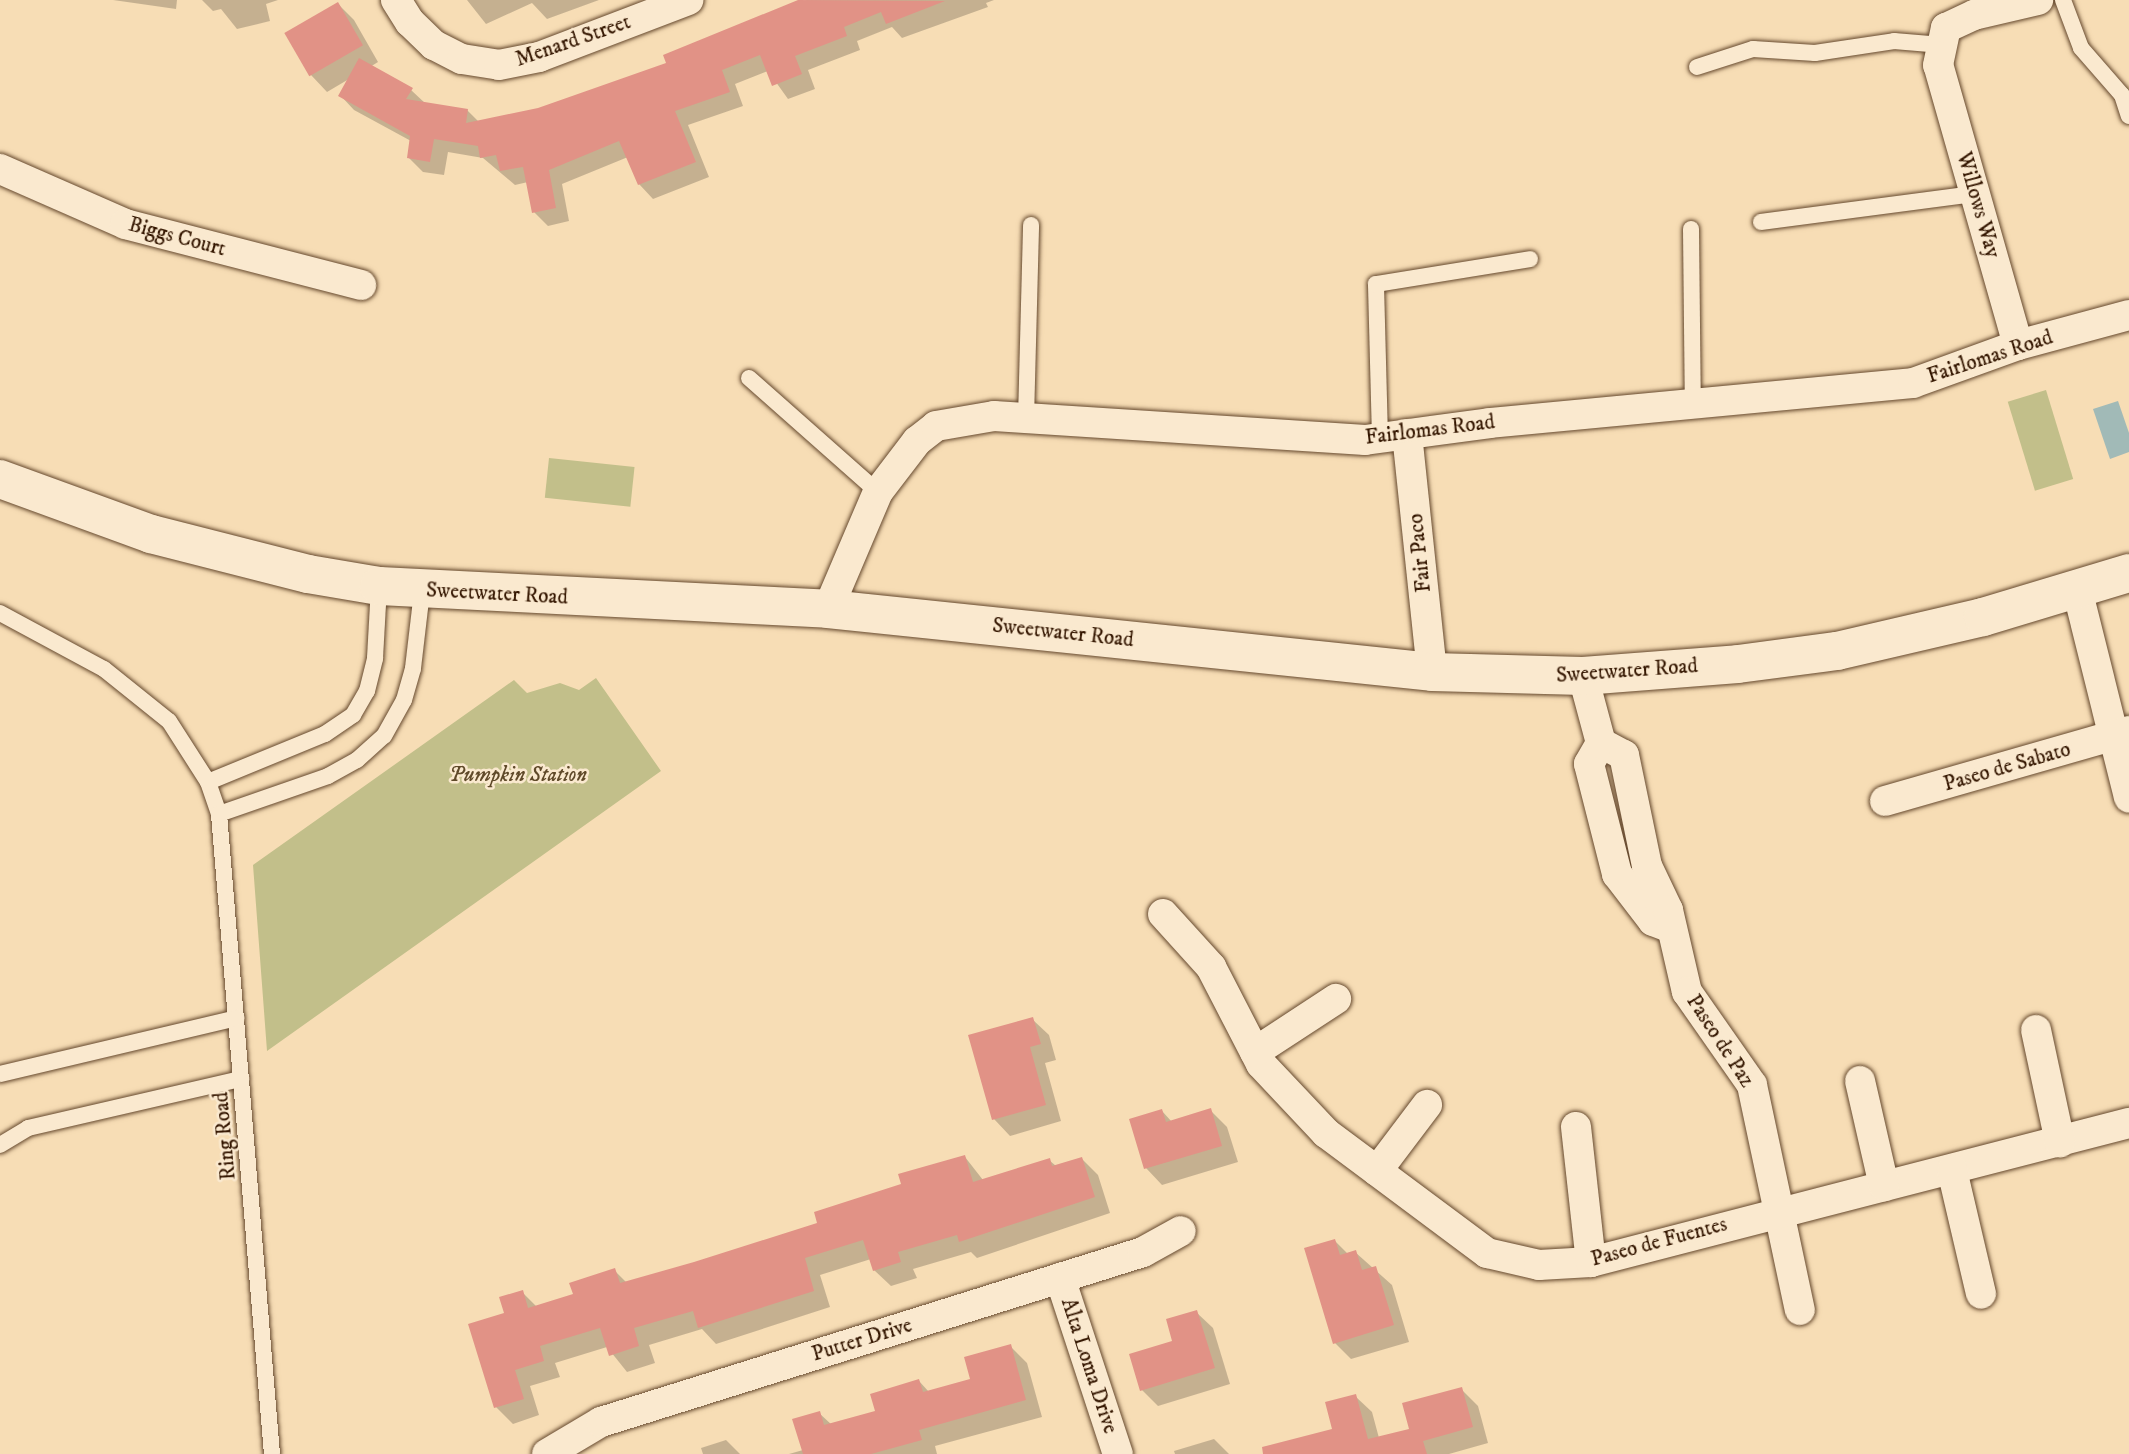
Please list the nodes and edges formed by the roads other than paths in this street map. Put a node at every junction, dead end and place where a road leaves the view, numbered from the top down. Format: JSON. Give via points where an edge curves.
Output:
{"nodes":[{"id":1,"x":396,"y":0,"type":"edge"},
{"id":2,"x":688,"y":0,"type":"edge"},
{"id":3,"x":2038,"y":0,"type":"edge"},
{"id":4,"x":2063,"y":0,"type":"edge"},
{"id":5,"x":1940,"y":55,"type":"junction"},
{"id":6,"x":1697,"y":67,"type":"dead end"},
{"id":7,"x":2129,"y":116,"type":"edge"},
{"id":8,"x":0,"y":169,"type":"edge"},
{"id":9,"x":1975,"y":194,"type":"junction"},
{"id":10,"x":1761,"y":222,"type":"dead end"},
{"id":11,"x":1031,"y":225,"type":"dead end"},
{"id":12,"x":1691,"y":229,"type":"dead end"},
{"id":13,"x":1530,"y":259,"type":"dead end"},
{"id":14,"x":361,"y":285,"type":"dead end"},
{"id":15,"x":2129,"y":315,"type":"edge"},
{"id":16,"x":2018,"y":345,"type":"junction"},
{"id":17,"x":750,"y":378,"type":"dead end"},
{"id":18,"x":1693,"y":406,"type":"junction"},
{"id":19,"x":1026,"y":419,"type":"junction"},
{"id":20,"x":1394,"y":436,"type":"junction"},
{"id":21,"x":0,"y":479,"type":"edge"},
{"id":22,"x":878,"y":492,"type":"junction"},
{"id":23,"x":2129,"y":573,"type":"edge"},
{"id":24,"x":379,"y":586,"type":"junction"},
{"id":25,"x":2077,"y":589,"type":"junction"},
{"id":26,"x":422,"y":591,"type":"junction"},
{"id":27,"x":828,"y":609,"type":"junction"},
{"id":28,"x":0,"y":613,"type":"edge"},
{"id":29,"x":1432,"y":672,"type":"junction"},
{"id":30,"x":1583,"y":676,"type":"junction"},
{"id":31,"x":2122,"y":734,"type":"edge"},
{"id":32,"x":208,"y":782,"type":"junction"},
{"id":33,"x":2129,"y":798,"type":"edge"},
{"id":34,"x":1885,"y":802,"type":"dead end"},
{"id":35,"x":219,"y":814,"type":"junction"},
{"id":36,"x":1163,"y":914,"type":"dead end"},
{"id":37,"x":1336,"y":999,"type":"dead end"},
{"id":38,"x":236,"y":1018,"type":"junction"},
{"id":39,"x":2036,"y":1030,"type":"dead end"},
{"id":40,"x":1255,"y":1052,"type":"junction"},
{"id":41,"x":0,"y":1074,"type":"edge"},
{"id":42,"x":241,"y":1079,"type":"junction"},
{"id":43,"x":1860,"y":1082,"type":"dead end"},
{"id":44,"x":1427,"y":1105,"type":"dead end"},
{"id":45,"x":1576,"y":1127,"type":"dead end"},
{"id":46,"x":2127,"y":1133,"type":"edge"},
{"id":47,"x":2060,"y":1142,"type":"junction"},
{"id":48,"x":0,"y":1145,"type":"edge"},
{"id":49,"x":1952,"y":1170,"type":"junction"},
{"id":50,"x":1377,"y":1171,"type":"junction"},
{"id":51,"x":1884,"y":1186,"type":"junction"},
{"id":52,"x":1782,"y":1209,"type":"junction"},
{"id":53,"x":1181,"y":1231,"type":"dead end"},
{"id":54,"x":1591,"y":1262,"type":"junction"},
{"id":55,"x":1060,"y":1278,"type":"junction"},
{"id":56,"x":1981,"y":1294,"type":"dead end"},
{"id":57,"x":1800,"y":1310,"type":"dead end"},
{"id":58,"x":272,"y":1454,"type":"edge"},
{"id":59,"x":547,"y":1454,"type":"edge"},
{"id":60,"x":1118,"y":1454,"type":"edge"}],
"edges":[{"from":1,"to":2,"type":"street","name":"Menard Street","via":[[434,45],[462,59],[499,65],[539,57]]},
{"from":3,"to":5,"type":"street","via":[[1946,28]]},
{"from":4,"to":7,"type":"lane","via":[[2081,48],[2122,95]]},
{"from":5,"to":6,"type":"lane","via":[[1894,41],[1815,53],[1753,49]]},
{"from":5,"to":9,"type":"street","name":"Willows Way"},
{"from":8,"to":14,"type":"street","name":"Biggs Court","via":[[125,224]]},
{"from":9,"to":10,"type":"lane"},
{"from":9,"to":16,"type":"street","name":"Willows Way"},
{"from":11,"to":19,"type":"lane"},
{"from":12,"to":18,"type":"lane"},
{"from":13,"to":20,"type":"lane","via":[[1376,285]]},
{"from":15,"to":16,"type":"street","name":"Fairlomas Road"},
{"from":16,"to":18,"type":"street","name":"Fairlomas Road","via":[[1913,383]]},
{"from":17,"to":22,"type":"lane"},
{"from":18,"to":20,"type":"street","name":"Fairlomas Road"},
{"from":19,"to":20,"type":"street","name":"Fairlomas Road"},
{"from":19,"to":22,"type":"street","name":"Fairlomas Road","via":[[994,416],[936,426],[917,441]]},
{"from":20,"to":29,"type":"street","name":"Fair Paco"},
{"from":21,"to":24,"type":"main road","name":"Sweetwater Road","via":[[151,534],[308,574]]},
{"from":22,"to":27,"type":"street","name":"Fairlomas Road"},
{"from":23,"to":25,"type":"main road","name":"Sweetwater Road"},
{"from":24,"to":26,"type":"main road","name":"Sweetwater Road"},
{"from":24,"to":32,"type":"lane","via":[[375,658],[367,691],[353,715],[325,734]]},
{"from":25,"to":30,"type":"main road","name":"Sweetwater Road","via":[[1983,617],[1837,651]]},
{"from":25,"to":31,"type":"street"},
{"from":26,"to":27,"type":"main road","name":"Sweetwater Road"},
{"from":26,"to":35,"type":"lane","via":[[413,668],[404,700],[384,736],[328,776]]},
{"from":27,"to":29,"type":"main road","name":"Sweetwater Road"},
{"from":28,"to":32,"type":"lane","name":"Ring Road","via":[[104,669],[170,721]]},
{"from":29,"to":30,"type":"main road","name":"Sweetwater Road"},
{"from":30,"to":52,"type":"street","name":"Paseo de Paz","via":[[1601,743],[1589,764],[1616,874],[1653,921],[1669,927],[1687,992],[1752,1085]]},
{"from":31,"to":33,"type":"street"},
{"from":31,"to":34,"type":"street","name":"Paseo de Sabato"},
{"from":32,"to":35,"type":"lane","name":"Ring Road"},
{"from":35,"to":38,"type":"lane","name":"Ring Road"},
{"from":36,"to":40,"type":"street","name":"Paseo de Fuentes","via":[[1211,967]]},
{"from":37,"to":40,"type":"street"},
{"from":38,"to":41,"type":"lane"},
{"from":38,"to":42,"type":"lane","name":"Ring Road"},
{"from":39,"to":47,"type":"street"},
{"from":40,"to":50,"type":"street","name":"Paseo de Fuentes","via":[[1326,1133]]},
{"from":42,"to":48,"type":"lane","via":[[28,1128]]},
{"from":42,"to":58,"type":"lane","name":"Ring Road"},
{"from":43,"to":51,"type":"street"},
{"from":44,"to":50,"type":"street"},
{"from":45,"to":54,"type":"street"},
{"from":46,"to":47,"type":"street","name":"Paseo de Fuentes"},
{"from":47,"to":49,"type":"street","name":"Paseo de Fuentes"},
{"from":49,"to":51,"type":"street","name":"Paseo de Fuentes"},
{"from":49,"to":56,"type":"street"},
{"from":50,"to":54,"type":"street","name":"Paseo de Fuentes","via":[[1486,1253],[1539,1265]]},
{"from":51,"to":52,"type":"street","name":"Paseo de Fuentes"},
{"from":52,"to":54,"type":"street","name":"Paseo de Fuentes"},
{"from":52,"to":57,"type":"street","name":"Paseo de Paz"},
{"from":53,"to":55,"type":"street","name":"Putter Drive","via":[[1143,1252]]},
{"from":55,"to":59,"type":"street","name":"Putter Drive","via":[[601,1422]]},
{"from":55,"to":60,"type":"street","name":"Alta Loma Drive"}]}
